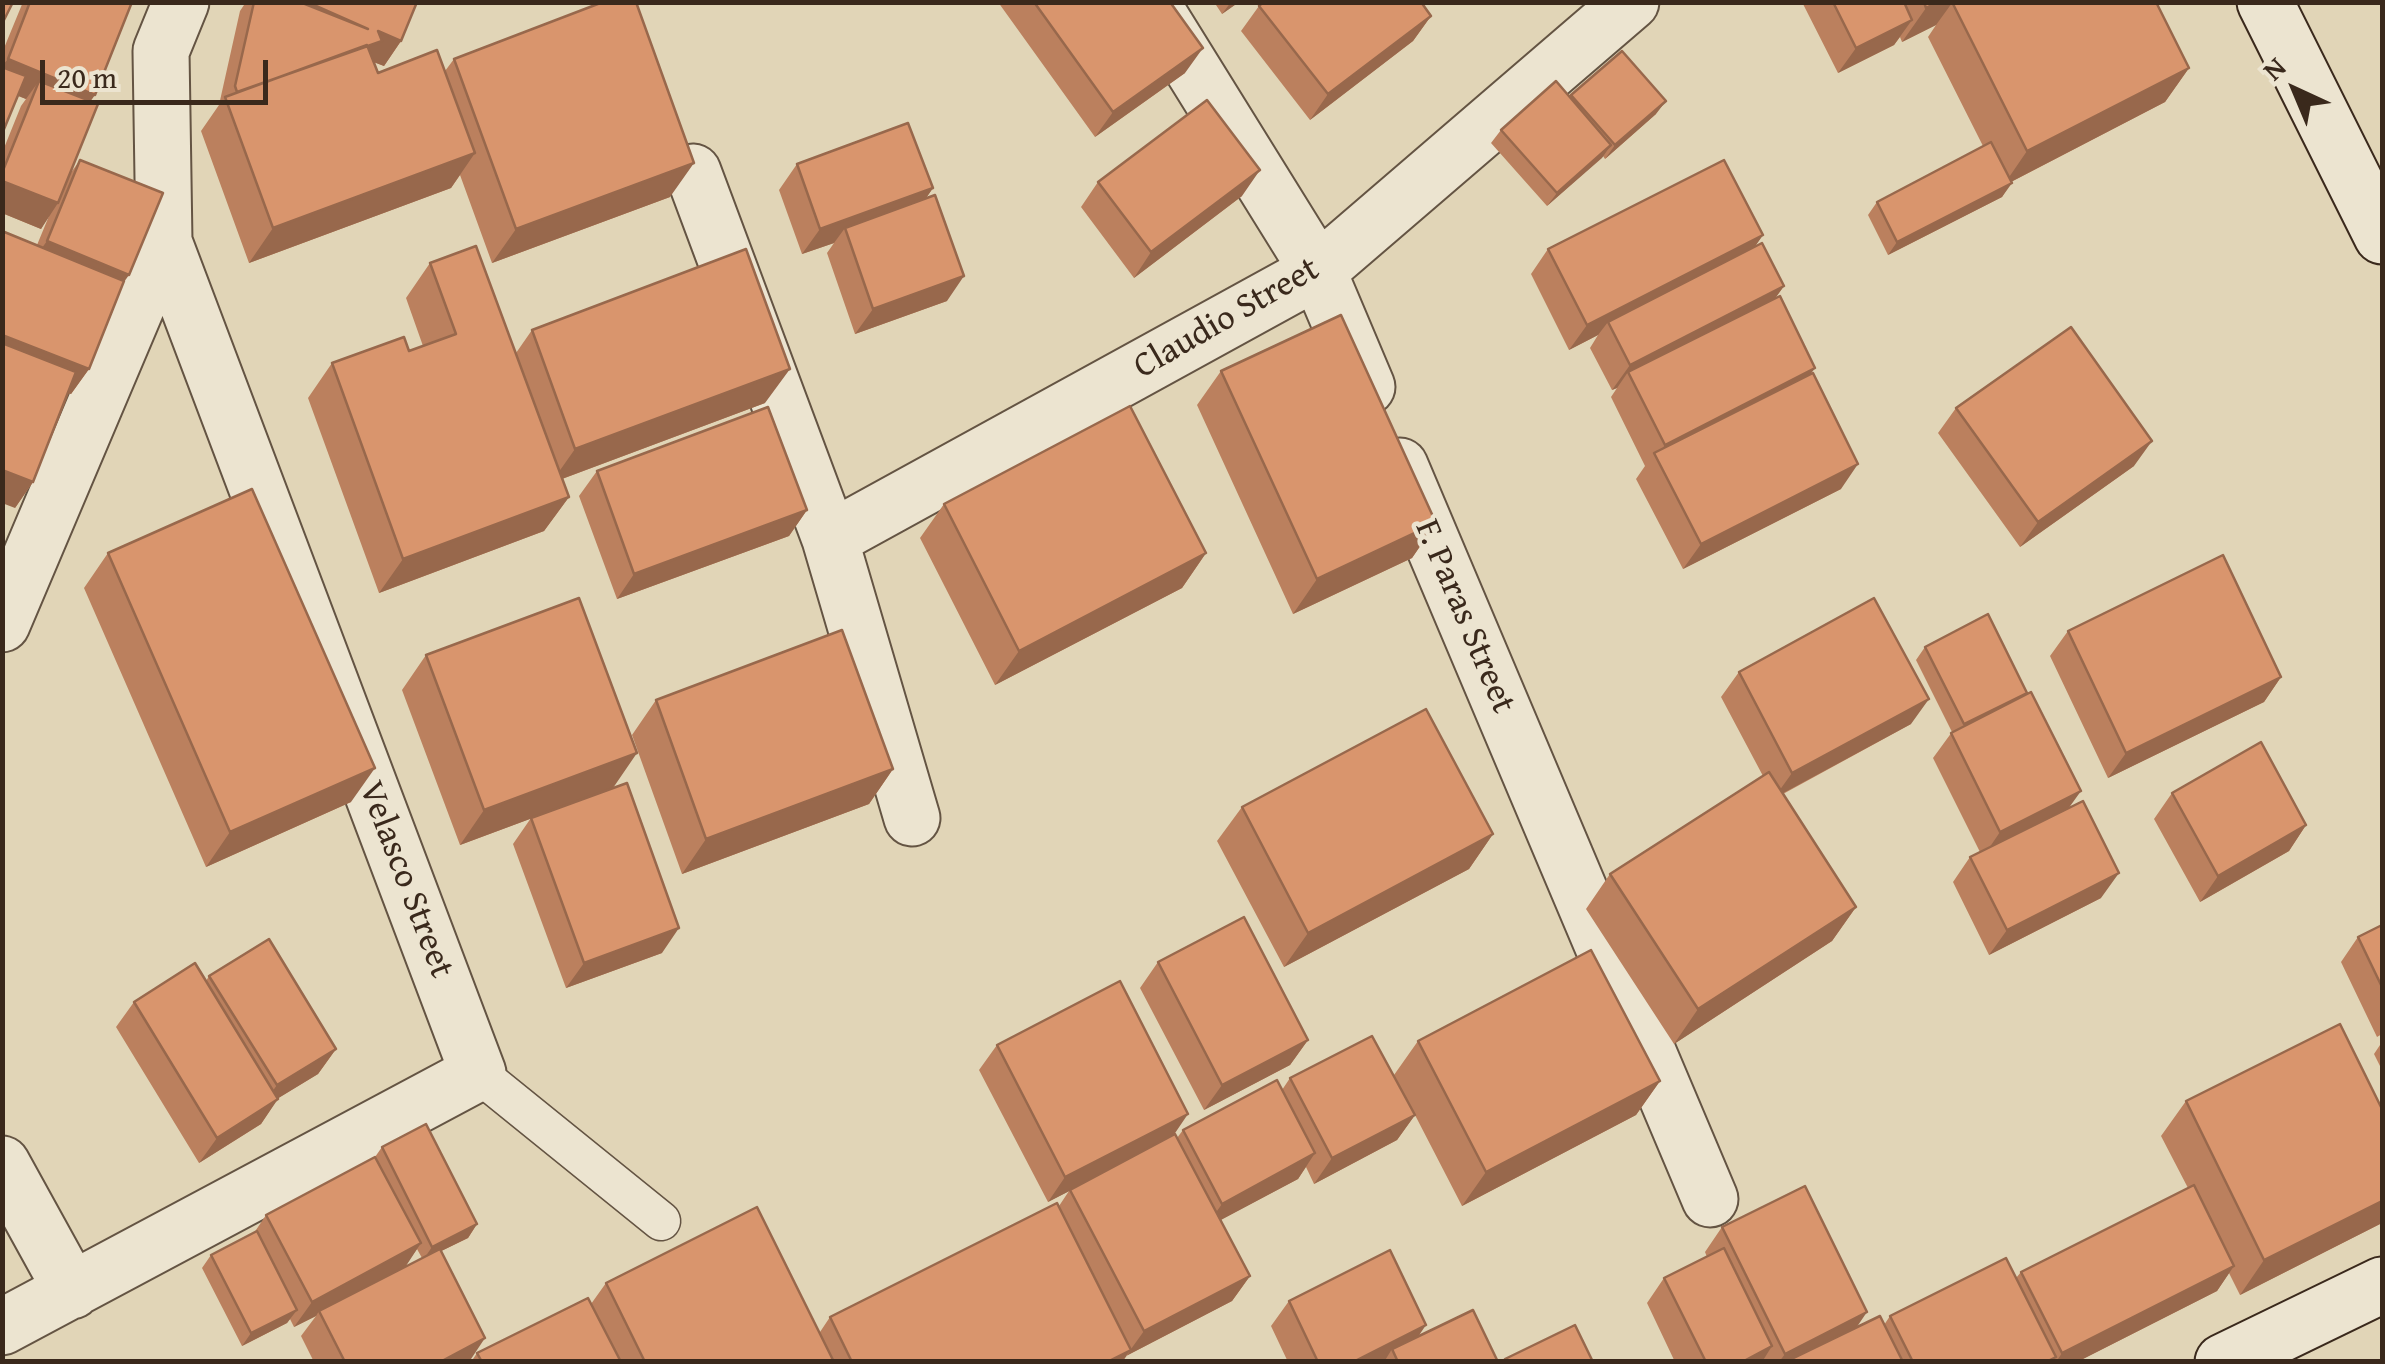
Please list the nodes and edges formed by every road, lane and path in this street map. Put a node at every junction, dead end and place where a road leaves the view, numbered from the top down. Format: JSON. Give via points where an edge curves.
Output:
{"nodes":[{"id":1,"x":181,"y":2,"type":"edge"},
{"id":2,"x":1151,"y":2,"type":"edge"},
{"id":3,"x":1630,"y":2,"type":"edge"},
{"id":4,"x":2266,"y":2,"type":"edge"},
{"id":5,"x":693,"y":172,"type":"edge"},
{"id":6,"x":2382,"y":236,"type":"edge"},
{"id":7,"x":164,"y":242,"type":"junction"},
{"id":8,"x":1318,"y":271,"type":"junction"},
{"id":9,"x":830,"y":539,"type":"junction"},
{"id":10,"x":2,"y":624,"type":"edge"},
{"id":11,"x":912,"y":818,"type":"dead end"},
{"id":12,"x":478,"y":1073,"type":"junction"},
{"id":13,"x":2,"y":1164,"type":"edge"},
{"id":14,"x":1710,"y":1199,"type":"dead end"},
{"id":15,"x":661,"y":1220,"type":"dead end"},
{"id":16,"x":2382,"y":1285,"type":"edge"},
{"id":17,"x":72,"y":1291,"type":"junction"},
{"id":18,"x":2,"y":1326,"type":"edge"},
{"id":19,"x":2290,"y":1347,"type":"edge"},
{"id":20,"x":2223,"y":1362,"type":"edge"}],
"edges":[{"from":1,"to":7,"type":"street","name":"Velasco Street","via":[[161,51]]},
{"from":2,"to":8,"type":"street","name":"F. Paras Street"},
{"from":3,"to":8,"type":"street","name":"Claudio Street"},
{"from":4,"to":6,"type":"street"},
{"from":5,"to":9,"type":"street"},
{"from":7,"to":10,"type":"street"},
{"from":7,"to":12,"type":"street","name":"Velasco Street"},
{"from":8,"to":9,"type":"street","name":"Claudio Street"},
{"from":8,"to":14,"type":"street","name":"F. Paras Street"},
{"from":9,"to":11,"type":"street"},
{"from":12,"to":15,"type":"lane"},
{"from":12,"to":17,"type":"street"},
{"from":13,"to":17,"type":"street"},
{"from":16,"to":19,"type":"street"},
{"from":17,"to":18,"type":"street"},
{"from":19,"to":20,"type":"street"}]}
